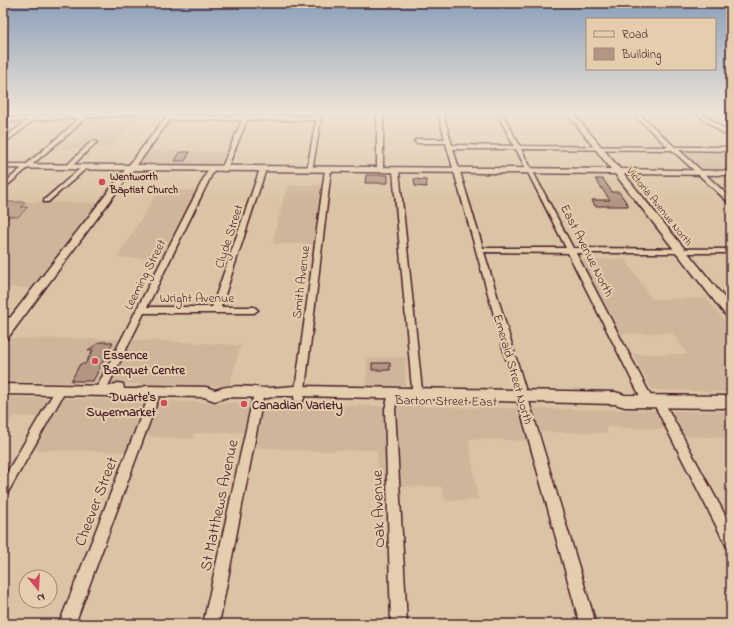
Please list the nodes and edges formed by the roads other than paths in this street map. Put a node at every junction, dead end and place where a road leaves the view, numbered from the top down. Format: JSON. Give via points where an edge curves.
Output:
{"nodes":[{"id":1,"x":54,"y":142,"type":"edge"},
{"id":2,"x":94,"y":142,"type":"dead end"},
{"id":3,"x":149,"y":142,"type":"edge"},
{"id":4,"x":235,"y":142,"type":"edge"},
{"id":5,"x":315,"y":142,"type":"edge"},
{"id":6,"x":380,"y":142,"type":"edge"},
{"id":7,"x":430,"y":142,"type":"edge"},
{"id":8,"x":515,"y":142,"type":"edge"},
{"id":9,"x":594,"y":142,"type":"edge"},
{"id":10,"x":667,"y":142,"type":"edge"},
{"id":11,"x":448,"y":144,"type":"junction"},
{"id":12,"x":518,"y":148,"type":"junction"},
{"id":13,"x":599,"y":148,"type":"junction"},
{"id":14,"x":673,"y":148,"type":"junction"},
{"id":15,"x":731,"y":149,"type":"edge"},
{"id":16,"x":3,"y":166,"type":"edge"},
{"id":17,"x":27,"y":166,"type":"junction"},
{"id":18,"x":68,"y":167,"type":"junction"},
{"id":19,"x":85,"y":167,"type":"junction"},
{"id":20,"x":130,"y":167,"type":"junction"},
{"id":21,"x":212,"y":168,"type":"junction"},
{"id":22,"x":224,"y":169,"type":"junction"},
{"id":23,"x":263,"y":169,"type":"junction"},
{"id":24,"x":310,"y":170,"type":"junction"},
{"id":25,"x":328,"y":170,"type":"junction"},
{"id":26,"x":380,"y":170,"type":"junction"},
{"id":27,"x":396,"y":170,"type":"junction"},
{"id":28,"x":456,"y":171,"type":"junction"},
{"id":29,"x":531,"y":172,"type":"junction"},
{"id":30,"x":618,"y":172,"type":"junction"},
{"id":31,"x":700,"y":173,"type":"junction"},
{"id":32,"x":731,"y":173,"type":"edge"},
{"id":33,"x":3,"y":188,"type":"edge"},
{"id":34,"x":46,"y":201,"type":"dead end"},
{"id":35,"x":731,"y":202,"type":"edge"},
{"id":36,"x":480,"y":250,"type":"junction"},
{"id":37,"x":571,"y":251,"type":"junction"},
{"id":38,"x":681,"y":251,"type":"junction"},
{"id":39,"x":731,"y":251,"type":"edge"},
{"id":40,"x":140,"y":310,"type":"junction"},
{"id":41,"x":215,"y":310,"type":"junction"},
{"id":42,"x":254,"y":310,"type":"dead end"},
{"id":43,"x":731,"y":314,"type":"edge"},
{"id":44,"x":3,"y":320,"type":"edge"},
{"id":45,"x":14,"y":321,"type":"junction"},
{"id":46,"x":3,"y":336,"type":"edge"},
{"id":47,"x":3,"y":389,"type":"edge"},
{"id":48,"x":61,"y":390,"type":"junction"},
{"id":49,"x":105,"y":391,"type":"junction"},
{"id":50,"x":151,"y":391,"type":"junction"},
{"id":51,"x":263,"y":393,"type":"junction"},
{"id":52,"x":300,"y":394,"type":"junction"},
{"id":53,"x":393,"y":396,"type":"junction"},
{"id":54,"x":418,"y":397,"type":"junction"},
{"id":55,"x":522,"y":399,"type":"junction"},
{"id":56,"x":653,"y":401,"type":"junction"},
{"id":57,"x":731,"y":402,"type":"edge"},
{"id":58,"x":3,"y":490,"type":"edge"},
{"id":59,"x":731,"y":540,"type":"edge"},
{"id":60,"x":66,"y":624,"type":"edge"},
{"id":61,"x":211,"y":624,"type":"edge"},
{"id":62,"x":399,"y":624,"type":"edge"},
{"id":63,"x":588,"y":624,"type":"edge"}],
"edges":[{"from":1,"to":17,"type":"street"},
{"from":2,"to":18,"type":"street"},
{"from":3,"to":20,"type":"main road"},
{"from":4,"to":22,"type":"street"},
{"from":5,"to":24,"type":"street"},
{"from":6,"to":26,"type":"street"},
{"from":7,"to":11,"type":"street"},
{"from":8,"to":12,"type":"street","name":"East Avenue North"},
{"from":9,"to":13,"type":"main road","name":"Victoria Avenue North"},
{"from":10,"to":14,"type":"street"},
{"from":11,"to":12,"type":"street"},
{"from":11,"to":28,"type":"street","name":"Emerald Street North"},
{"from":12,"to":13,"type":"street"},
{"from":12,"to":29,"type":"street","name":"East Avenue North"},
{"from":13,"to":14,"type":"street"},
{"from":13,"to":30,"type":"main road","name":"Victoria Avenue North"},
{"from":14,"to":15,"type":"street"},
{"from":14,"to":31,"type":"street"},
{"from":16,"to":17,"type":"main road"},
{"from":17,"to":18,"type":"main road"},
{"from":17,"to":33,"type":"street"},
{"from":18,"to":19,"type":"main road"},
{"from":19,"to":20,"type":"main road"},
{"from":19,"to":34,"type":"street"},
{"from":20,"to":21,"type":"main road"},
{"from":20,"to":45,"type":"main road"},
{"from":21,"to":22,"type":"main road"},
{"from":21,"to":40,"type":"street","name":"Leeming Street"},
{"from":22,"to":23,"type":"main road"},
{"from":23,"to":24,"type":"main road"},
{"from":23,"to":41,"type":"street","name":"Clyde Street"},
{"from":24,"to":25,"type":"main road"},
{"from":25,"to":26,"type":"main road"},
{"from":25,"to":52,"type":"street","name":"Smith Avenue"},
{"from":26,"to":27,"type":"main road"},
{"from":27,"to":28,"type":"main road"},
{"from":27,"to":54,"type":"street"},
{"from":28,"to":29,"type":"main road"},
{"from":28,"to":36,"type":"street","name":"Emerald Street North"},
{"from":29,"to":30,"type":"main road"},
{"from":29,"to":37,"type":"street","name":"East Avenue North"},
{"from":30,"to":31,"type":"main road"},
{"from":30,"to":38,"type":"main road","name":"Victoria Avenue North"},
{"from":31,"to":32,"type":"main road"},
{"from":31,"to":35,"type":"street"},
{"from":36,"to":37,"type":"street"},
{"from":36,"to":55,"type":"street","name":"Emerald Street North"},
{"from":37,"to":38,"type":"street"},
{"from":37,"to":56,"type":"street","name":"East Avenue North"},
{"from":38,"to":39,"type":"street"},
{"from":38,"to":43,"type":"main road","name":"Victoria Avenue North"},
{"from":40,"to":41,"type":"street","name":"Wright Avenue"},
{"from":40,"to":49,"type":"street","name":"Leeming Street"},
{"from":41,"to":42,"type":"street","name":"Wright Avenue"},
{"from":44,"to":45,"type":"street"},
{"from":45,"to":46,"type":"main road"},
{"from":47,"to":48,"type":"main road","name":"Barton Street East"},
{"from":48,"to":49,"type":"main road","name":"Barton Street East"},
{"from":48,"to":58,"type":"street"},
{"from":49,"to":50,"type":"main road","name":"Barton Street East","via":[[139,395]]},
{"from":50,"to":51,"type":"main road","name":"Barton Street East","via":[[206,392],[219,396],[224,392]]},
{"from":50,"to":60,"type":"street","name":"Cheever Street"},
{"from":51,"to":52,"type":"main road","name":"Barton Street East","via":[[274,397]]},
{"from":51,"to":61,"type":"street","name":"St Matthews Avenue"},
{"from":52,"to":53,"type":"main road","name":"Barton Street East"},
{"from":53,"to":54,"type":"main road","name":"Barton Street East"},
{"from":53,"to":62,"type":"street","name":"Oak Avenue","via":[[390,409]]},
{"from":54,"to":55,"type":"main road","name":"Barton Street East"},
{"from":55,"to":56,"type":"main road","name":"Barton Street East","via":[[618,404],[625,401]]},
{"from":55,"to":63,"type":"street","name":"Emerald Street North"},
{"from":56,"to":57,"type":"main road","name":"Barton Street East"},
{"from":56,"to":59,"type":"street","name":"East Avenue North"}]}
